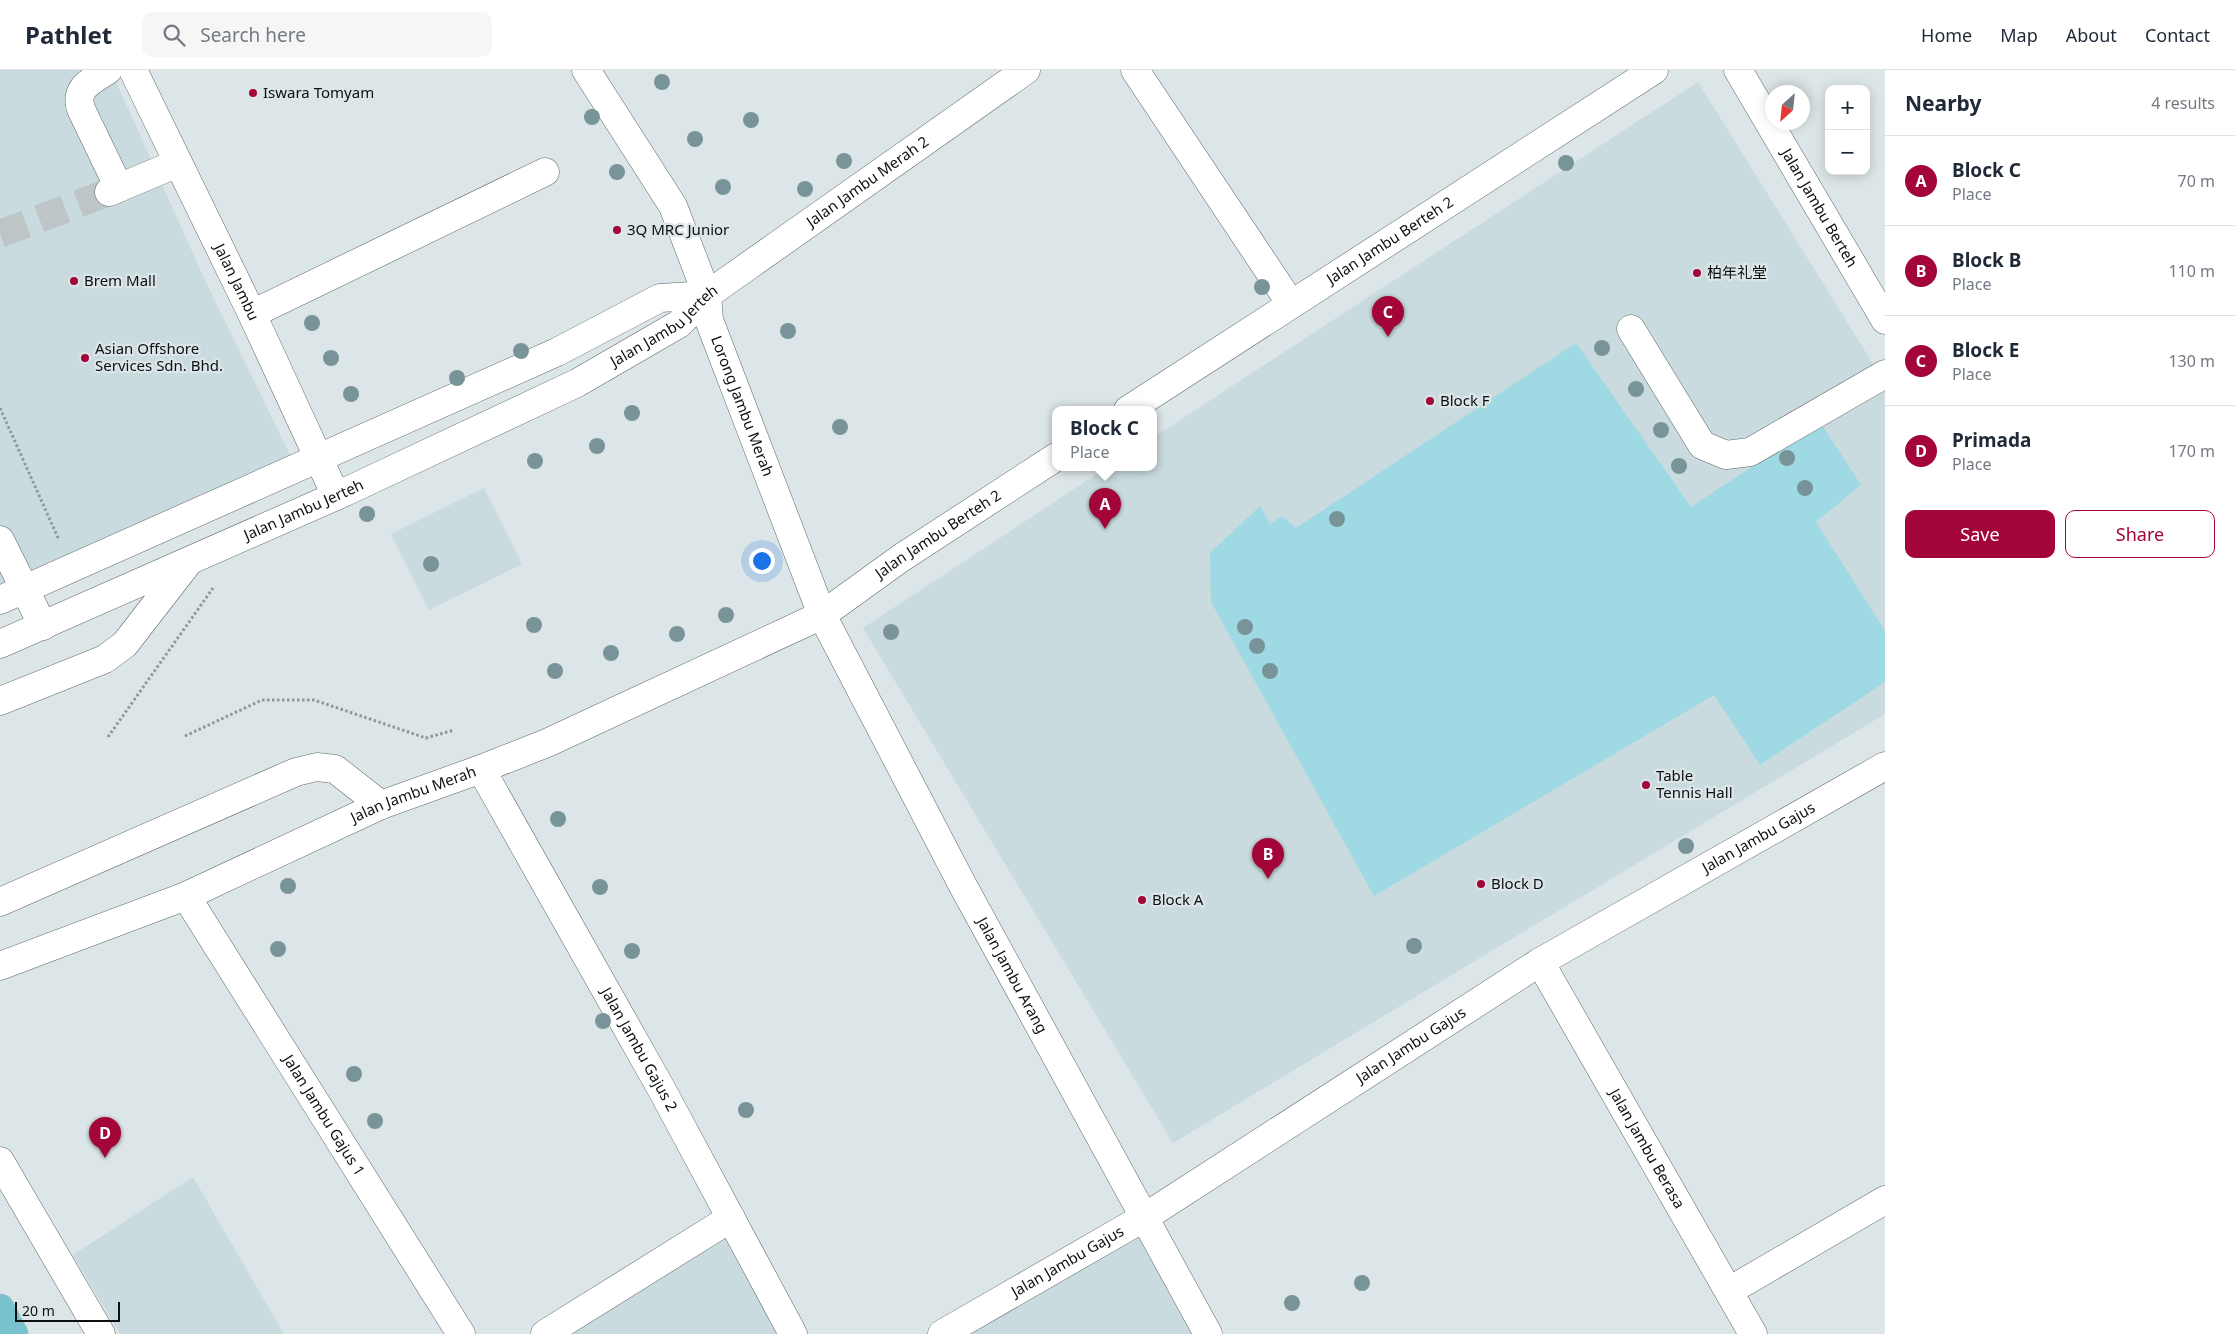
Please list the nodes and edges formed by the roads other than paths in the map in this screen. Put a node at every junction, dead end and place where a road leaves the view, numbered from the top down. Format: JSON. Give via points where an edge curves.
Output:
{"nodes":[{"id":1,"x":108,"y":70,"type":"edge"},
{"id":2,"x":133,"y":70,"type":"edge"},
{"id":3,"x":586,"y":70,"type":"edge"},
{"id":4,"x":1026,"y":70,"type":"edge"},
{"id":5,"x":1135,"y":70,"type":"edge"},
{"id":6,"x":1654,"y":70,"type":"edge"},
{"id":7,"x":1738,"y":70,"type":"edge"},
{"id":8,"x":178,"y":163,"type":"junction"},
{"id":9,"x":545,"y":172,"type":"dead end"},
{"id":10,"x":707,"y":295,"type":"junction"},
{"id":11,"x":1291,"y":304,"type":"junction"},
{"id":12,"x":252,"y":314,"type":"junction"},
{"id":13,"x":1885,"y":320,"type":"edge"},
{"id":14,"x":1631,"y":329,"type":"dead end"},
{"id":15,"x":1885,"y":374,"type":"edge"},
{"id":16,"x":1134,"y":406,"type":"edge"},
{"id":17,"x":319,"y":458,"type":"junction"},
{"id":18,"x":1052,"y":460,"type":"edge"},
{"id":19,"x":336,"y":496,"type":"junction"},
{"id":20,"x":0,"y":540,"type":"edge"},
{"id":21,"x":190,"y":561,"type":"junction"},
{"id":22,"x":12,"y":594,"type":"edge"},
{"id":23,"x":822,"y":615,"type":"junction"},
{"id":24,"x":43,"y":626,"type":"junction"},
{"id":25,"x":0,"y":644,"type":"edge"},
{"id":26,"x":0,"y":701,"type":"edge"},
{"id":27,"x":1885,"y":766,"type":"edge"},
{"id":28,"x":481,"y":769,"type":"junction"},
{"id":29,"x":381,"y":805,"type":"junction"},
{"id":30,"x":186,"y":896,"type":"junction"},
{"id":31,"x":0,"y":902,"type":"edge"},
{"id":32,"x":1540,"y":962,"type":"junction"},
{"id":33,"x":0,"y":966,"type":"edge"},
{"id":34,"x":0,"y":1161,"type":"edge"},
{"id":35,"x":1885,"y":1200,"type":"edge"},
{"id":36,"x":1144,"y":1217,"type":"junction"},
{"id":37,"x":731,"y":1218,"type":"junction"},
{"id":38,"x":1729,"y":1291,"type":"junction"},
{"id":39,"x":0,"y":1308,"type":"edge"},
{"id":40,"x":14,"y":1334,"type":"edge"},
{"id":41,"x":100,"y":1334,"type":"edge"},
{"id":42,"x":461,"y":1334,"type":"edge"},
{"id":43,"x":545,"y":1334,"type":"edge"},
{"id":44,"x":793,"y":1334,"type":"edge"},
{"id":45,"x":942,"y":1334,"type":"edge"},
{"id":46,"x":1208,"y":1334,"type":"edge"},
{"id":47,"x":1754,"y":1334,"type":"edge"}],
"edges":[{"from":1,"to":8,"type":"street","via":[[82,88],[78,99],[114,190]]},
{"from":2,"to":8,"type":"street","name":"Jalan Jambu"},
{"from":3,"to":10,"type":"street","name":"Lorong Jambu Merah","via":[[673,206]]},
{"from":4,"to":10,"type":"street","name":"Jalan Jambu Merah 2"},
{"from":5,"to":11,"type":"street"},
{"from":6,"to":11,"type":"street","name":"Jalan Jambu Berteh 2"},
{"from":7,"to":13,"type":"street","name":"Jalan Jambu Berteh"},
{"from":8,"to":12,"type":"street","name":"Jalan Jambu"},
{"from":9,"to":12,"type":"street"},
{"from":10,"to":17,"type":"street","name":"Jalan Jambu Jerteh","via":[[660,298],[557,352]]},
{"from":10,"to":19,"type":"street","name":"Jalan Jambu Jerteh","via":[[679,324],[577,383]]},
{"from":10,"to":23,"type":"street","name":"Lorong Jambu Merah","via":[[709,320]]},
{"from":11,"to":16,"type":"street","name":"Jalan Jambu Berteh 2"},
{"from":12,"to":17,"type":"street","name":"Jalan Jambu"},
{"from":14,"to":15,"type":"street","via":[[1702,445],[1726,455],[1750,452]]},
{"from":17,"to":19,"type":"street","name":"Jalan Jambu"},
{"from":17,"to":22,"type":"street","name":"Jalan Jambu Jerteh"},
{"from":18,"to":23,"type":"street","name":"Jalan Jambu Berteh 2"},
{"from":19,"to":21,"type":"street","name":"Jalan Jambu Jerteh"},
{"from":20,"to":22,"type":"street"},
{"from":21,"to":24,"type":"street","name":"Jalan Jambu Jerteh"},
{"from":21,"to":26,"type":"street","via":[[125,644],[104,659]]},
{"from":22,"to":24,"type":"street"},
{"from":23,"to":28,"type":"street","name":"Jalan Jambu Merah","via":[[547,743]]},
{"from":23,"to":36,"type":"street","name":"Jalan Jambu Arang","via":[[962,884]]},
{"from":24,"to":25,"type":"street","name":"Jalan Jambu Jerteh"},
{"from":27,"to":32,"type":"street","name":"Jalan Jambu Gajus"},
{"from":28,"to":29,"type":"street","name":"Jalan Jambu Merah"},
{"from":28,"to":37,"type":"street","name":"Jalan Jambu Gajus 2"},
{"from":29,"to":30,"type":"street","name":"Jalan Jambu Merah"},
{"from":29,"to":31,"type":"street","via":[[335,769],[316,767],[296,772]]},
{"from":30,"to":33,"type":"street","name":"Jalan Jambu Merah"},
{"from":30,"to":42,"type":"street","name":"Jalan Jambu Gajus 1"},
{"from":32,"to":36,"type":"street","name":"Jalan Jambu Gajus"},
{"from":32,"to":38,"type":"street","name":"Jalan Jambu Berasa"},
{"from":34,"to":41,"type":"street"},
{"from":35,"to":38,"type":"street"},
{"from":36,"to":45,"type":"street","name":"Jalan Jambu Gajus"},
{"from":36,"to":46,"type":"street","name":"Jalan Jambu Arang"},
{"from":37,"to":43,"type":"street"},
{"from":37,"to":44,"type":"street","name":"Jalan Jambu Gajus 2"},
{"from":38,"to":47,"type":"street","name":"Jalan Jambu Berasa"},
{"from":39,"to":40,"type":"main road"}]}
